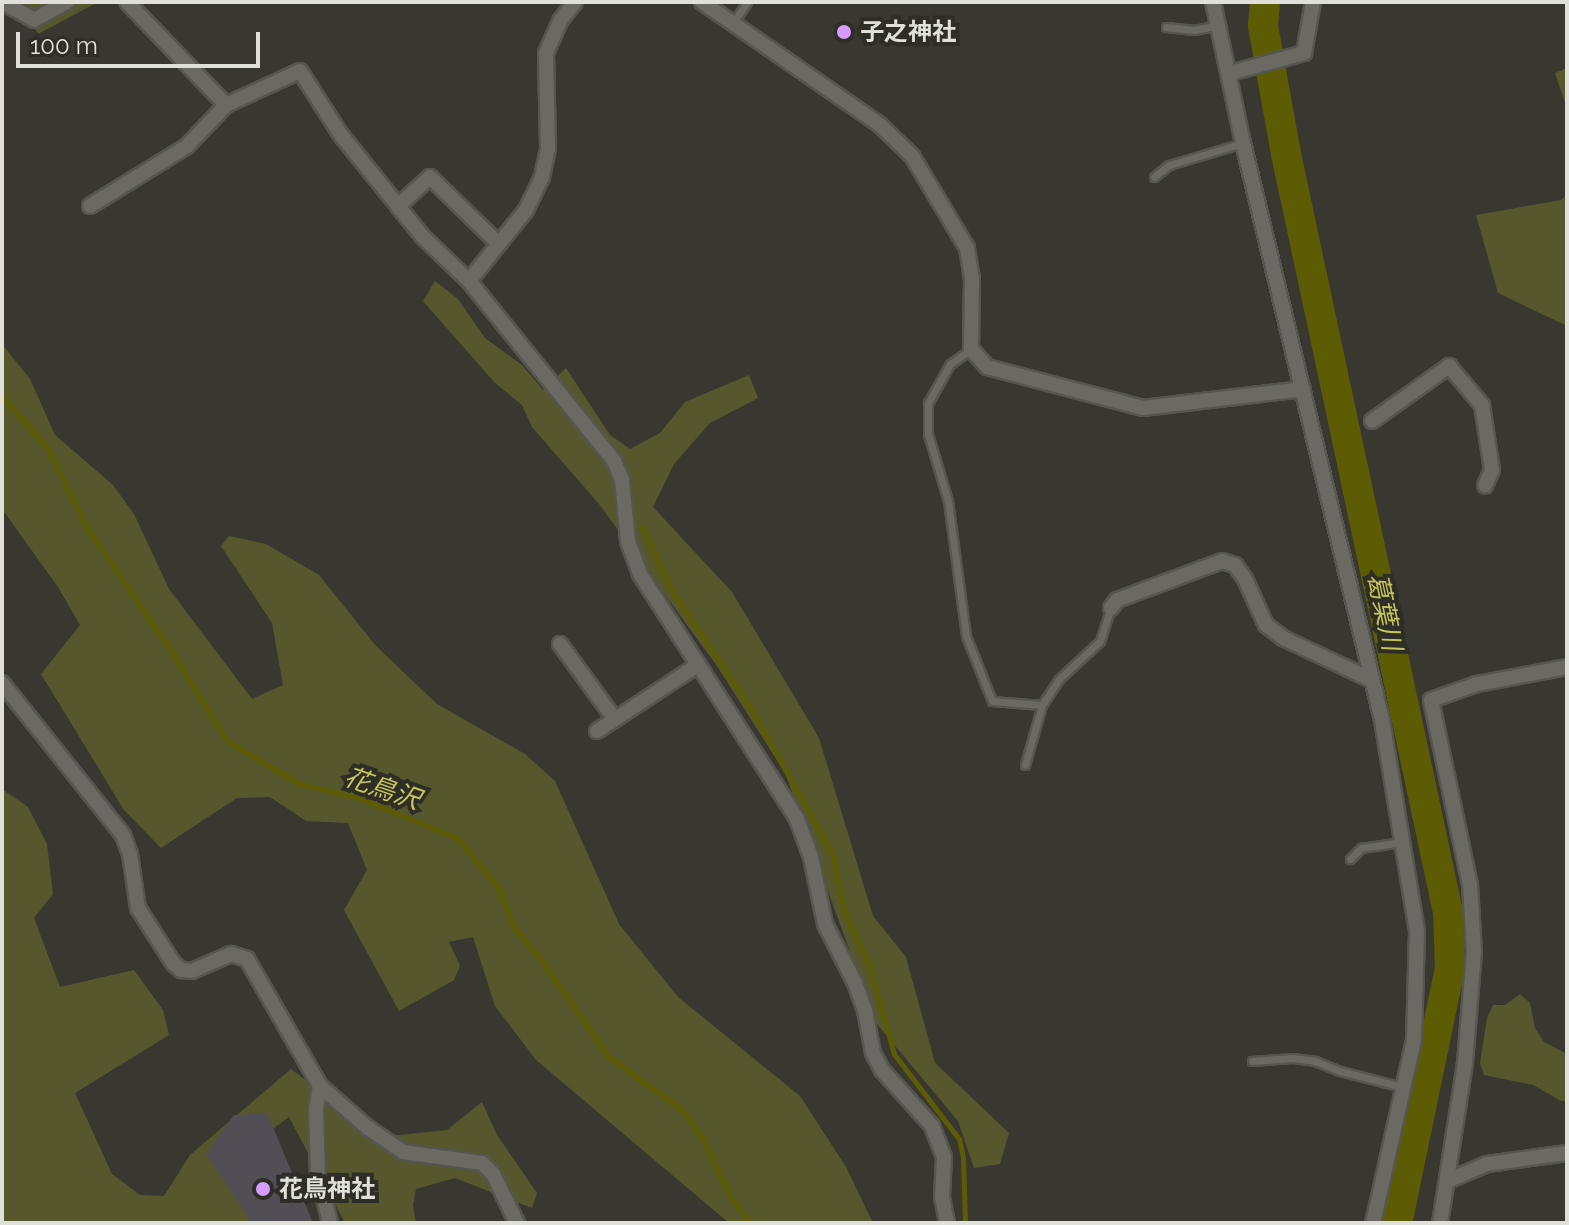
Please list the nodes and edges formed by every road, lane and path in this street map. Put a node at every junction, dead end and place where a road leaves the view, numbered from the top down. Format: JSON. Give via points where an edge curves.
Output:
{"nodes":[{"id":1,"x":2,"y":2,"type":"edge"},
{"id":2,"x":67,"y":2,"type":"edge"},
{"id":3,"x":127,"y":2,"type":"edge"},
{"id":4,"x":575,"y":2,"type":"edge"},
{"id":5,"x":702,"y":2,"type":"edge"},
{"id":6,"x":747,"y":2,"type":"edge"},
{"id":7,"x":1213,"y":2,"type":"edge"},
{"id":8,"x":1313,"y":2,"type":"edge"},
{"id":9,"x":733,"y":23,"type":"junction"},
{"id":10,"x":1219,"y":25,"type":"junction"},
{"id":11,"x":1166,"y":27,"type":"dead end"},
{"id":12,"x":1234,"y":72,"type":"junction"},
{"id":13,"x":226,"y":105,"type":"junction"},
{"id":14,"x":1243,"y":143,"type":"junction"},
{"id":15,"x":1154,"y":177,"type":"dead end"},
{"id":16,"x":90,"y":206,"type":"dead end"},
{"id":17,"x":398,"y":206,"type":"junction"},
{"id":18,"x":499,"y":244,"type":"junction"},
{"id":19,"x":469,"y":281,"type":"junction"},
{"id":20,"x":971,"y":349,"type":"junction"},
{"id":21,"x":1303,"y":389,"type":"junction"},
{"id":22,"x":1372,"y":421,"type":"dead end"},
{"id":23,"x":1485,"y":486,"type":"dead end"},
{"id":24,"x":1111,"y":608,"type":"joint"},
{"id":25,"x":560,"y":644,"type":"dead end"},
{"id":26,"x":698,"y":665,"type":"junction"},
{"id":27,"x":1567,"y":667,"type":"edge"},
{"id":28,"x":1372,"y":680,"type":"junction"},
{"id":29,"x":2,"y":683,"type":"edge"},
{"id":30,"x":1042,"y":705,"type":"junction"},
{"id":31,"x":614,"y":718,"type":"junction"},
{"id":32,"x":597,"y":731,"type":"dead end"},
{"id":33,"x":1025,"y":765,"type":"dead end"},
{"id":34,"x":1404,"y":842,"type":"junction"},
{"id":35,"x":1350,"y":859,"type":"dead end"},
{"id":36,"x":1252,"y":1061,"type":"dead end"},
{"id":37,"x":320,"y":1086,"type":"junction"},
{"id":38,"x":1403,"y":1087,"type":"junction"},
{"id":39,"x":1567,"y":1153,"type":"edge"},
{"id":40,"x":1447,"y":1181,"type":"junction"},
{"id":41,"x":330,"y":1223,"type":"edge"},
{"id":42,"x":517,"y":1223,"type":"edge"},
{"id":43,"x":947,"y":1223,"type":"edge"},
{"id":44,"x":1373,"y":1223,"type":"edge"},
{"id":45,"x":1440,"y":1223,"type":"edge"}],
"edges":[{"from":1,"to":2,"type":"street","via":[[34,20]]},
{"from":3,"to":13,"type":"street"},
{"from":4,"to":18,"type":"street","via":[[546,53],[548,148],[542,177],[526,210]]},
{"from":5,"to":9,"type":"street"},
{"from":6,"to":9,"type":"lane"},
{"from":7,"to":10,"type":"street"},
{"from":8,"to":12,"type":"street","via":[[1304,53]]},
{"from":9,"to":20,"type":"street","via":[[880,125],[912,156],[967,248]]},
{"from":10,"to":11,"type":"lane","via":[[1194,30]]},
{"from":10,"to":12,"type":"street"},
{"from":12,"to":14,"type":"street"},
{"from":13,"to":16,"type":"street","via":[[187,146]]},
{"from":13,"to":17,"type":"street","via":[[300,71],[341,135]]},
{"from":14,"to":15,"type":"lane","via":[[1169,165]]},
{"from":14,"to":21,"type":"street"},
{"from":17,"to":18,"type":"street","via":[[430,177]]},
{"from":17,"to":19,"type":"street"},
{"from":18,"to":19,"type":"street"},
{"from":19,"to":26,"type":"street","via":[[614,461],[628,512],[628,541],[640,574]]},
{"from":20,"to":21,"type":"street","via":[[987,367],[1143,408]]},
{"from":20,"to":30,"type":"lane","via":[[950,364],[928,403],[928,434],[948,501],[966,636],[992,701]]},
{"from":21,"to":28,"type":"street"},
{"from":22,"to":23,"type":"street","via":[[1449,366],[1482,405],[1492,470]]},
{"from":24,"to":28,"type":"street","via":[[1117,600],[1222,561],[1235,565],[1245,579],[1266,625]]},
{"from":24,"to":30,"type":"lane","via":[[1100,641],[1058,680]]},
{"from":25,"to":31,"type":"street"},
{"from":26,"to":31,"type":"street"},
{"from":26,"to":43,"type":"street","via":[[797,819],[825,924],[855,983],[873,1053],[932,1126],[944,1157]]},
{"from":27,"to":40,"type":"street","via":[[1477,684],[1431,700],[1470,885],[1474,952],[1465,1063]]},
{"from":28,"to":34,"type":"street"},
{"from":29,"to":37,"type":"street","via":[[123,835],[138,908],[173,963],[192,971],[231,954],[247,959]]},
{"from":30,"to":33,"type":"lane"},
{"from":31,"to":32,"type":"street"},
{"from":34,"to":35,"type":"lane","via":[[1361,848]]},
{"from":34,"to":38,"type":"street","via":[[1417,932],[1417,997]]},
{"from":36,"to":38,"type":"lane","via":[[1315,1061]]},
{"from":37,"to":41,"type":"street","via":[[318,1174]]},
{"from":37,"to":42,"type":"street","via":[[403,1152],[482,1163]]},
{"from":38,"to":44,"type":"street"},
{"from":39,"to":40,"type":"street","via":[[1487,1164]]},
{"from":40,"to":45,"type":"street"}]}
